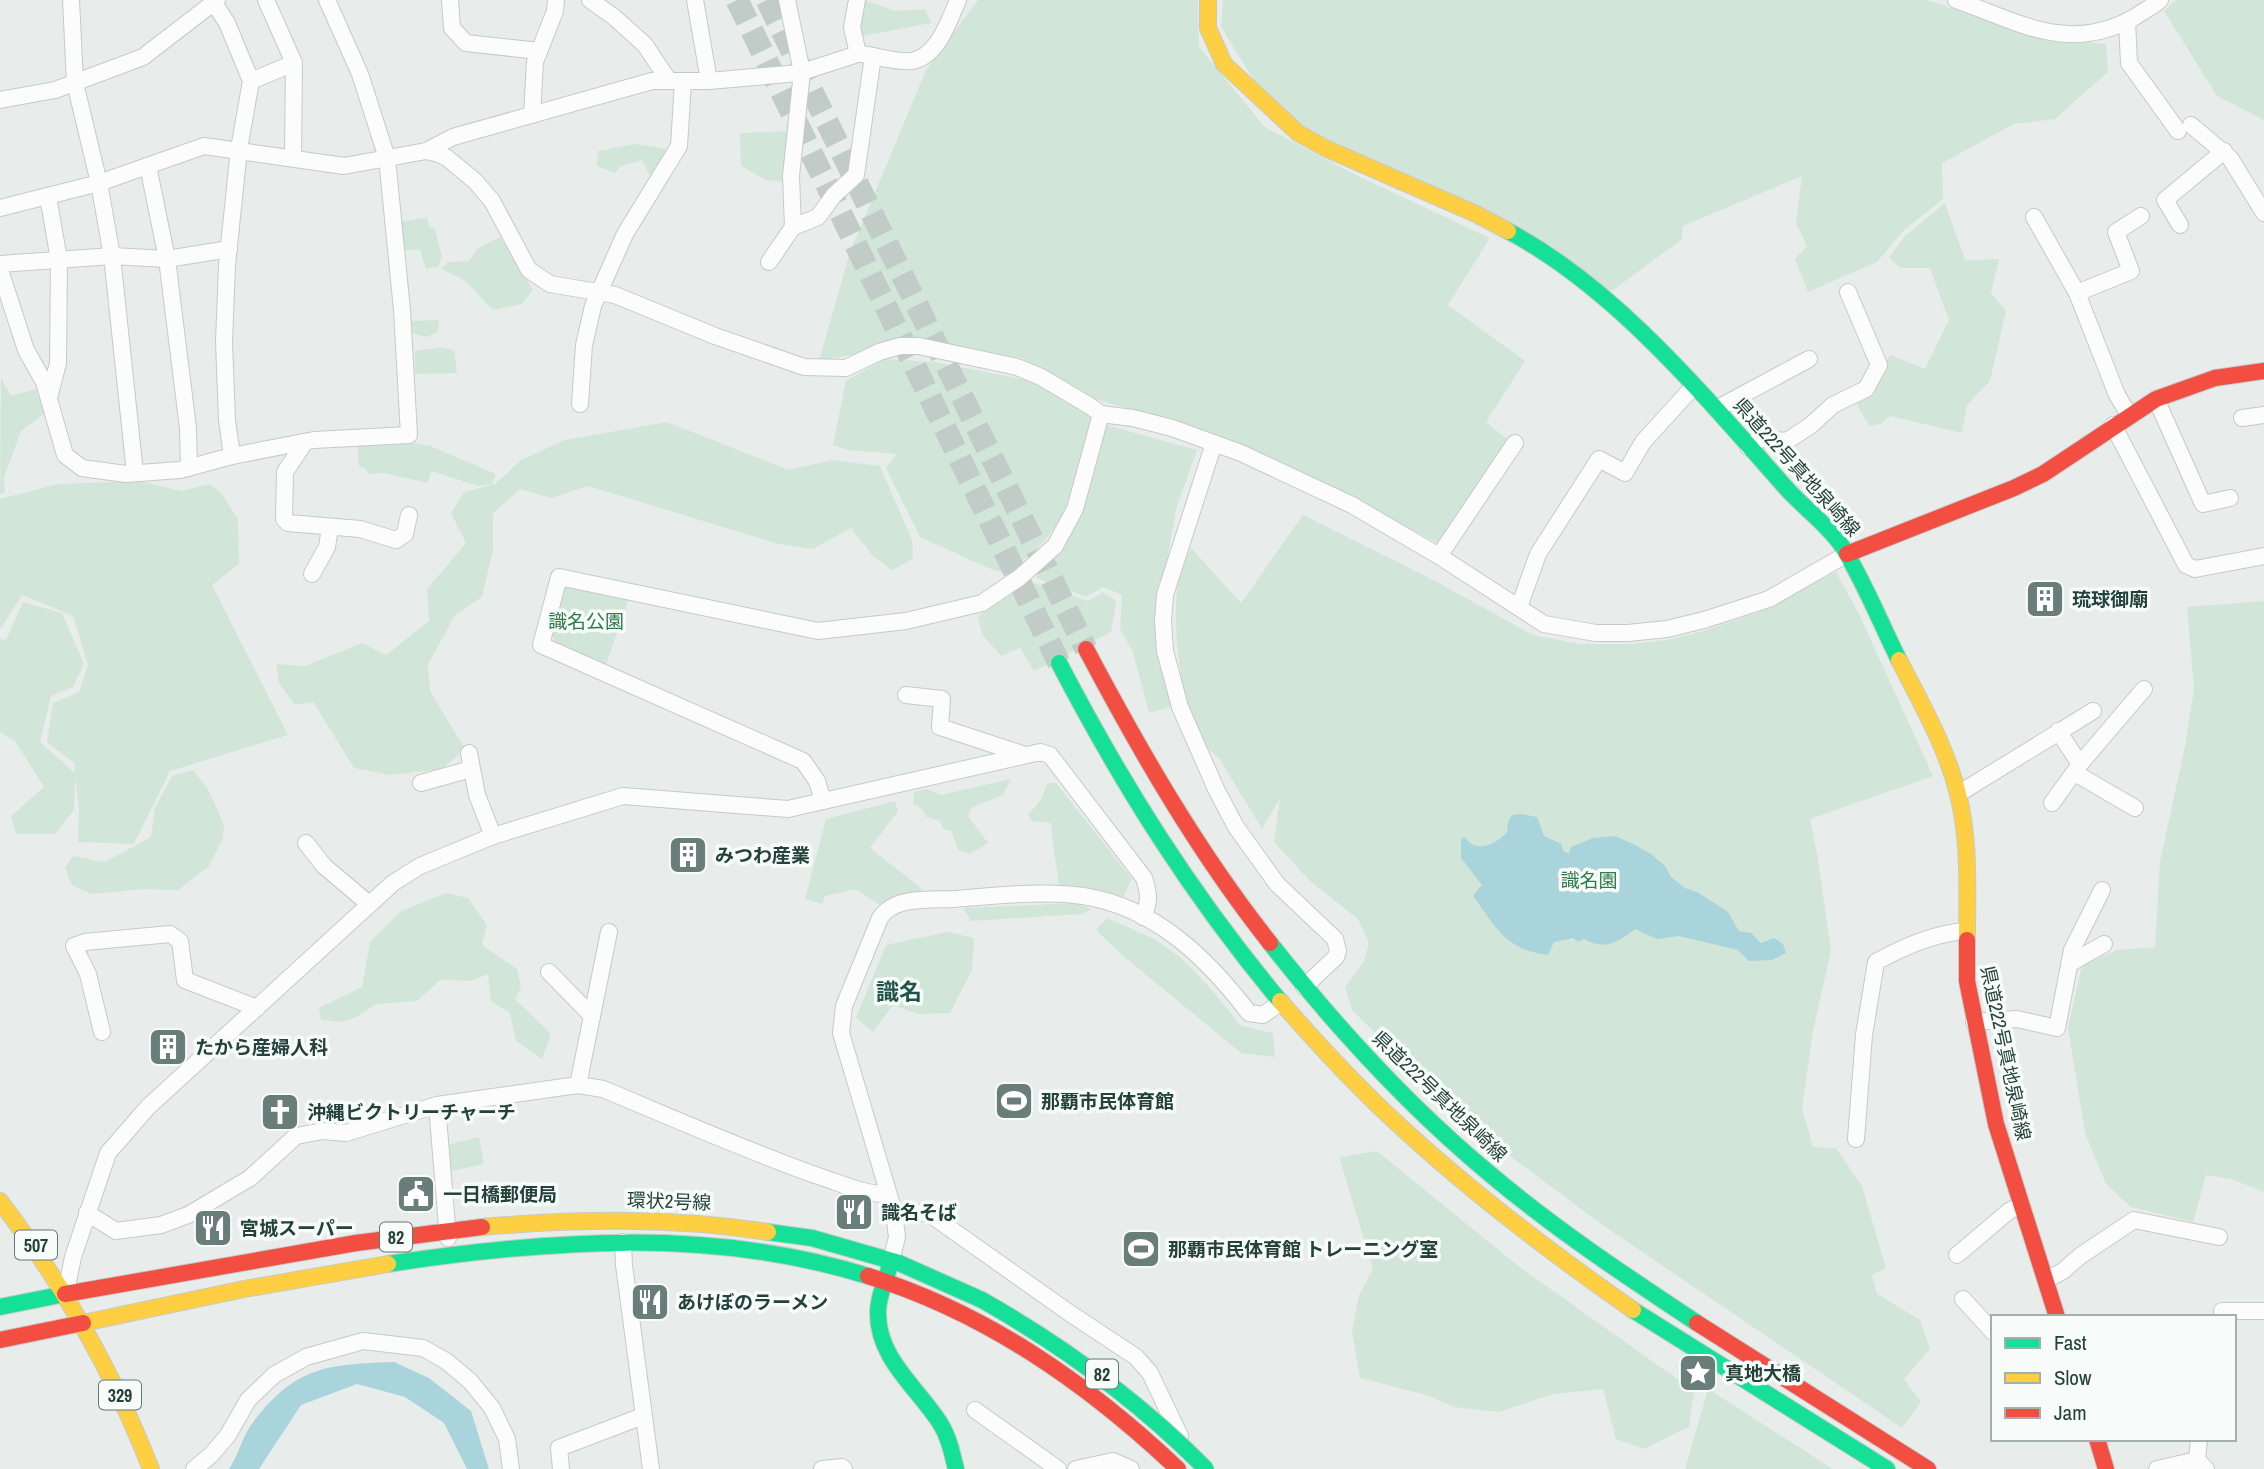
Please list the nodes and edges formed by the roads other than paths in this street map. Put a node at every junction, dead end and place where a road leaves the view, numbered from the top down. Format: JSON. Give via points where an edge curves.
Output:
{"nodes":[{"id":1,"x":71,"y":0,"type":"edge"},
{"id":2,"x":266,"y":0,"type":"edge"},
{"id":3,"x":327,"y":0,"type":"edge"},
{"id":4,"x":450,"y":0,"type":"edge"},
{"id":5,"x":556,"y":0,"type":"edge"},
{"id":6,"x":590,"y":0,"type":"edge"},
{"id":7,"x":695,"y":0,"type":"edge"},
{"id":8,"x":787,"y":0,"type":"edge"},
{"id":9,"x":857,"y":0,"type":"edge"},
{"id":10,"x":958,"y":0,"type":"edge"},
{"id":11,"x":1208,"y":0,"type":"edge"},
{"id":12,"x":1956,"y":0,"type":"edge"},
{"id":13,"x":2160,"y":0,"type":"edge"},
{"id":14,"x":214,"y":1,"type":"edge"},
{"id":15,"x":2127,"y":21,"type":"junction"},
{"id":16,"x":539,"y":51,"type":"junction"},
{"id":17,"x":865,"y":55,"type":"junction"},
{"id":18,"x":293,"y":63,"type":"junction"},
{"id":19,"x":802,"y":72,"type":"junction"},
{"id":20,"x":251,"y":81,"type":"junction"},
{"id":21,"x":676,"y":81,"type":"junction"},
{"id":22,"x":709,"y":81,"type":"junction"},
{"id":23,"x":75,"y":83,"type":"junction"},
{"id":24,"x":0,"y":100,"type":"edge"},
{"id":25,"x":532,"y":115,"type":"junction"},
{"id":26,"x":239,"y":149,"type":"junction"},
{"id":27,"x":426,"y":151,"type":"junction"},
{"id":28,"x":2224,"y":151,"type":"junction"},
{"id":29,"x":293,"y":158,"type":"junction"},
{"id":30,"x":387,"y":158,"type":"junction"},
{"id":31,"x":148,"y":166,"type":"junction"},
{"id":32,"x":99,"y":183,"type":"junction"},
{"id":33,"x":48,"y":196,"type":"junction"},
{"id":34,"x":0,"y":208,"type":"edge"},
{"id":35,"x":2264,"y":213,"type":"edge"},
{"id":36,"x":2141,"y":216,"type":"dead end"},
{"id":37,"x":2034,"y":217,"type":"dead end"},
{"id":38,"x":2180,"y":225,"type":"dead end"},
{"id":39,"x":793,"y":227,"type":"junction"},
{"id":40,"x":229,"y":249,"type":"junction"},
{"id":41,"x":112,"y":256,"type":"junction"},
{"id":42,"x":167,"y":259,"type":"junction"},
{"id":43,"x":59,"y":260,"type":"junction"},
{"id":44,"x":769,"y":262,"type":"dead end"},
{"id":45,"x":0,"y":267,"type":"edge"},
{"id":46,"x":1847,"y":292,"type":"dead end"},
{"id":47,"x":598,"y":293,"type":"junction"},
{"id":48,"x":2077,"y":293,"type":"junction"},
{"id":49,"x":1809,"y":359,"type":"dead end"},
{"id":50,"x":2264,"y":370,"type":"edge"},
{"id":51,"x":1694,"y":386,"type":"junction"},
{"id":52,"x":48,"y":398,"type":"junction"},
{"id":53,"x":2156,"y":399,"type":"junction"},
{"id":54,"x":580,"y":404,"type":"dead end"},
{"id":55,"x":1716,"y":409,"type":"junction"},
{"id":56,"x":1101,"y":414,"type":"junction"},
{"id":57,"x":2129,"y":415,"type":"junction"},
{"id":58,"x":2264,"y":415,"type":"edge"},
{"id":59,"x":2242,"y":418,"type":"dead end"},
{"id":60,"x":2113,"y":425,"type":"junction"},
{"id":61,"x":305,"y":442,"type":"junction"},
{"id":62,"x":1214,"y":443,"type":"junction"},
{"id":63,"x":1515,"y":443,"type":"dead end"},
{"id":64,"x":1748,"y":447,"type":"junction"},
{"id":65,"x":232,"y":456,"type":"junction"},
{"id":66,"x":188,"y":468,"type":"junction"},
{"id":67,"x":135,"y":473,"type":"junction"},
{"id":68,"x":2230,"y":498,"type":"dead end"},
{"id":69,"x":409,"y":515,"type":"dead end"},
{"id":70,"x":330,"y":527,"type":"junction"},
{"id":71,"x":1847,"y":554,"type":"junction"},
{"id":72,"x":1439,"y":556,"type":"junction"},
{"id":73,"x":2264,"y":556,"type":"edge"},
{"id":74,"x":312,"y":575,"type":"dead end"},
{"id":75,"x":1519,"y":607,"type":"junction"},
{"id":76,"x":1086,"y":649,"type":"tunnel mouth"},
{"id":77,"x":1059,"y":663,"type":"tunnel mouth"},
{"id":78,"x":2144,"y":689,"type":"dead end"},
{"id":79,"x":906,"y":695,"type":"dead end"},
{"id":80,"x":2093,"y":711,"type":"dead end"},
{"id":81,"x":2058,"y":731,"type":"junction"},
{"id":82,"x":1025,"y":755,"type":"junction"},
{"id":83,"x":2077,"y":769,"type":"junction"},
{"id":84,"x":421,"y":782,"type":"dead end"},
{"id":85,"x":1958,"y":794,"type":"junction"},
{"id":86,"x":823,"y":801,"type":"junction"},
{"id":87,"x":2052,"y":803,"type":"dead end"},
{"id":88,"x":2135,"y":808,"type":"dead end"},
{"id":89,"x":493,"y":836,"type":"junction"},
{"id":90,"x":306,"y":843,"type":"dead end"},
{"id":91,"x":2102,"y":890,"type":"dead end"},
{"id":92,"x":369,"y":904,"type":"junction"},
{"id":93,"x":1143,"y":917,"type":"junction"},
{"id":94,"x":1966,"y":931,"type":"junction"},
{"id":95,"x":609,"y":932,"type":"dead end"},
{"id":96,"x":2104,"y":944,"type":"dead end"},
{"id":97,"x":2069,"y":964,"type":"junction"},
{"id":98,"x":549,"y":972,"type":"dead end"},
{"id":99,"x":1304,"y":987,"type":"junction"},
{"id":100,"x":1280,"y":1003,"type":"junction"},
{"id":101,"x":257,"y":1008,"type":"junction"},
{"id":102,"x":592,"y":1016,"type":"junction"},
{"id":103,"x":1974,"y":1022,"type":"junction"},
{"id":104,"x":102,"y":1032,"type":"dead end"},
{"id":105,"x":578,"y":1085,"type":"junction"},
{"id":106,"x":437,"y":1105,"type":"junction"},
{"id":107,"x":1856,"y":1139,"type":"dead end"},
{"id":108,"x":888,"y":1194,"type":"junction"},
{"id":109,"x":0,"y":1201,"type":"edge"},
{"id":110,"x":2022,"y":1205,"type":"junction"},
{"id":111,"x":894,"y":1212,"type":"junction"},
{"id":112,"x":87,"y":1213,"type":"junction"},
{"id":113,"x":447,"y":1231,"type":"junction"},
{"id":114,"x":2219,"y":1237,"type":"dead end"},
{"id":115,"x":623,"y":1242,"type":"junction"},
{"id":116,"x":450,"y":1255,"type":"junction"},
{"id":117,"x":1957,"y":1255,"type":"dead end"},
{"id":118,"x":891,"y":1261,"type":"junction"},
{"id":119,"x":2046,"y":1280,"type":"junction"},
{"id":120,"x":885,"y":1282,"type":"junction"},
{"id":121,"x":65,"y":1294,"type":"junction"},
{"id":122,"x":1963,"y":1299,"type":"dead end"},
{"id":123,"x":0,"y":1307,"type":"edge"},
{"id":124,"x":2222,"y":1311,"type":"dead end"},
{"id":125,"x":2264,"y":1311,"type":"edge"},
{"id":126,"x":2056,"y":1315,"type":"edge"},
{"id":127,"x":83,"y":1323,"type":"junction"},
{"id":128,"x":1991,"y":1330,"type":"edge"},
{"id":129,"x":0,"y":1340,"type":"edge"},
{"id":130,"x":975,"y":1410,"type":"dead end"},
{"id":131,"x":643,"y":1416,"type":"junction"},
{"id":132,"x":2098,"y":1441,"type":"edge"},
{"id":133,"x":2199,"y":1441,"type":"edge"},
{"id":134,"x":2201,"y":1465,"type":"edge"},
{"id":135,"x":151,"y":1469,"type":"edge"},
{"id":136,"x":194,"y":1469,"type":"edge"},
{"id":137,"x":510,"y":1469,"type":"edge"},
{"id":138,"x":561,"y":1469,"type":"edge"},
{"id":139,"x":651,"y":1469,"type":"edge"},
{"id":140,"x":822,"y":1469,"type":"edge"},
{"id":141,"x":844,"y":1469,"type":"edge"},
{"id":142,"x":956,"y":1469,"type":"edge"},
{"id":143,"x":1058,"y":1469,"type":"edge"},
{"id":144,"x":1076,"y":1469,"type":"edge"},
{"id":145,"x":1131,"y":1469,"type":"edge"},
{"id":146,"x":1178,"y":1469,"type":"edge"},
{"id":147,"x":1197,"y":1469,"type":"edge"},
{"id":148,"x":1206,"y":1469,"type":"edge"},
{"id":149,"x":1887,"y":1469,"type":"edge"},
{"id":150,"x":1928,"y":1469,"type":"edge"},
{"id":151,"x":2106,"y":1469,"type":"edge"},
{"id":152,"x":2157,"y":1469,"type":"edge"}],
"edges":[{"from":1,"to":23,"type":"street"},
{"from":2,"to":18,"type":"street"},
{"from":3,"to":30,"type":"street","via":[[360,74]]},
{"from":4,"to":16,"type":"street","via":[[452,28],[466,43]]},
{"from":5,"to":16,"type":"street"},
{"from":6,"to":21,"type":"street","via":[[645,45]]},
{"from":7,"to":22,"type":"street"},
{"from":8,"to":19,"type":"street"},
{"from":9,"to":17,"type":"street","via":[[852,27]]},
{"from":10,"to":17,"type":"street","via":[[927,55],[911,62]]},
{"from":11,"to":51,"type":"main road","name":"県道222号真地泉崎線","via":[[1208,28],[1224,64],[1298,133],[1527,241],[1594,289]]},
{"from":12,"to":15,"type":"street","via":[[2052,34],[2082,35]]},
{"from":13,"to":15,"type":"street"},
{"from":14,"to":20,"type":"street"},
{"from":14,"to":23,"type":"street","via":[[143,57]]},
{"from":15,"to":28,"type":"street","via":[[2129,63],[2185,128]]},
{"from":16,"to":25,"type":"street"},
{"from":17,"to":19,"type":"street"},
{"from":17,"to":39,"type":"street","via":[[856,176],[818,217]]},
{"from":18,"to":20,"type":"street"},
{"from":18,"to":29,"type":"street"},
{"from":19,"to":22,"type":"street"},
{"from":19,"to":39,"type":"street","via":[[791,176]]},
{"from":20,"to":26,"type":"street"},
{"from":21,"to":22,"type":"street"},
{"from":21,"to":25,"type":"street","via":[[652,81]]},
{"from":21,"to":47,"type":"street","via":[[679,146],[625,234]]},
{"from":23,"to":24,"type":"street"},
{"from":23,"to":32,"type":"street"},
{"from":25,"to":27,"type":"street","via":[[453,137]]},
{"from":26,"to":29,"type":"street"},
{"from":26,"to":31,"type":"street","via":[[204,146]]},
{"from":26,"to":40,"type":"street"},
{"from":27,"to":30,"type":"street"},
{"from":27,"to":47,"type":"street","via":[[439,153],[475,181],[492,201],[529,270],[550,284]]},
{"from":28,"to":35,"type":"street"},
{"from":28,"to":38,"type":"street","via":[[2165,200]]},
{"from":29,"to":30,"type":"street","via":[[344,166]]},
{"from":30,"to":61,"type":"street","via":[[409,435]]},
{"from":31,"to":32,"type":"street"},
{"from":31,"to":42,"type":"street"},
{"from":32,"to":33,"type":"street"},
{"from":32,"to":41,"type":"street"},
{"from":33,"to":34,"type":"street"},
{"from":33,"to":43,"type":"street"},
{"from":36,"to":48,"type":"street","via":[[2116,232],[2131,271]]},
{"from":37,"to":48,"type":"street"},
{"from":39,"to":44,"type":"street"},
{"from":40,"to":42,"type":"street"},
{"from":40,"to":65,"type":"street","via":[[224,342]]},
{"from":41,"to":42,"type":"street"},
{"from":41,"to":43,"type":"street"},
{"from":41,"to":67,"type":"street"},
{"from":42,"to":66,"type":"street","via":[[188,428]]},
{"from":43,"to":45,"type":"street"},
{"from":43,"to":52,"type":"street","via":[[58,363]]},
{"from":45,"to":52,"type":"street","via":[[26,350]]},
{"from":46,"to":64,"type":"street","via":[[1879,365],[1866,388],[1833,405],[1787,440],[1759,439]]},
{"from":47,"to":54,"type":"street","via":[[584,345]]},
{"from":47,"to":56,"type":"street","via":[[615,295],[804,367],[846,368],[879,352],[919,346],[1017,367]]},
{"from":48,"to":57,"type":"street"},
{"from":49,"to":55,"type":"street"},
{"from":50,"to":53,"type":"main road","via":[[2215,378]]},
{"from":51,"to":55,"type":"main road","name":"県道222号真地泉崎線"},
{"from":51,"to":75,"type":"street","via":[[1643,442],[1626,472],[1599,459],[1538,554]]},
{"from":52,"to":67,"type":"street","via":[[65,455],[82,468]]},
{"from":53,"to":57,"type":"main road"},
{"from":53,"to":68,"type":"street","via":[[2203,504]]},
{"from":55,"to":64,"type":"main road","name":"県道222号真地泉崎線"},
{"from":56,"to":62,"type":"street","via":[[1172,428]]},
{"from":56,"to":86,"type":"street","via":[[1075,509],[1055,546],[982,603],[906,621],[818,632],[559,577],[541,645],[803,761]]},
{"from":57,"to":60,"type":"main road"},
{"from":58,"to":59,"type":"street"},
{"from":60,"to":71,"type":"main road","via":[[2043,474]]},
{"from":60,"to":73,"type":"street","via":[[2186,565],[2195,569]]},
{"from":61,"to":65,"type":"street"},
{"from":61,"to":70,"type":"street","via":[[285,472],[284,519]]},
{"from":62,"to":72,"type":"street","via":[[1352,505]]},
{"from":62,"to":99,"type":"street","via":[[1165,595],[1165,651],[1180,707],[1236,827],[1277,884],[1335,939],[1336,957]]},
{"from":63,"to":72,"type":"street"},
{"from":64,"to":71,"type":"main road","name":"県道222号真地泉崎線"},
{"from":65,"to":66,"type":"street"},
{"from":66,"to":67,"type":"street"},
{"from":69,"to":70,"type":"street","via":[[405,534],[396,540],[360,529]]},
{"from":70,"to":74,"type":"street","via":[[327,547]]},
{"from":71,"to":75,"type":"street","via":[[1769,599],[1667,629],[1628,634],[1569,629],[1544,624]]},
{"from":71,"to":85,"type":"main road","name":"県道222号真地泉崎線","via":[[1939,739]]},
{"from":72,"to":75,"type":"street"},
{"from":76,"to":99,"type":"main road","name":"県道222号真地泉崎線","via":[[1176,811],[1256,929]]},
{"from":77,"to":100,"type":"main road","via":[[1154,832]]},
{"from":78,"to":83,"type":"street"},
{"from":79,"to":82,"type":"street","via":[[942,699],[940,727]]},
{"from":80,"to":81,"type":"street"},
{"from":81,"to":83,"type":"street"},
{"from":81,"to":85,"type":"street"},
{"from":82,"to":86,"type":"street"},
{"from":82,"to":93,"type":"street","via":[[1050,755],[1144,878],[1149,894]]},
{"from":83,"to":87,"type":"street"},
{"from":83,"to":88,"type":"street"},
{"from":84,"to":89,"type":"street","via":[[470,761]]},
{"from":85,"to":94,"type":"main road","name":"県道222号真地泉崎線","via":[[1967,854]]},
{"from":86,"to":89,"type":"street","via":[[788,809],[622,796]]},
{"from":89,"to":92,"type":"street","via":[[420,866]]},
{"from":90,"to":92,"type":"street","via":[[324,866]]},
{"from":91,"to":97,"type":"street"},
{"from":92,"to":101,"type":"street"},
{"from":93,"to":100,"type":"street","via":[[1194,949],[1249,1013],[1263,1015]]},
{"from":93,"to":108,"type":"street","via":[[1102,900],[1067,894],[917,902],[893,905],[883,913],[844,1006],[841,1033]]},
{"from":94,"to":103,"type":"main road","name":"県道222号真地泉崎線","via":[[1966,981]]},
{"from":94,"to":107,"type":"street","via":[[1950,932],[1876,962],[1864,1034]]},
{"from":95,"to":102,"type":"street"},
{"from":96,"to":97,"type":"street"},
{"from":97,"to":103,"type":"street","via":[[2057,1028],[2017,1019]]},
{"from":98,"to":102,"type":"street"},
{"from":99,"to":150,"type":"main road","name":"県道222号真地泉崎線","via":[[1385,1076],[1471,1158],[1559,1228],[1672,1307]]},
{"from":100,"to":149,"type":"main road","via":[[1367,1096],[1549,1250],[1632,1309]]},
{"from":101,"to":104,"type":"street","via":[[185,980],[180,941],[170,934],[85,942],[74,946],[88,974]]},
{"from":101,"to":112,"type":"street","via":[[148,1107],[108,1153]]},
{"from":102,"to":105,"type":"street"},
{"from":103,"to":110,"type":"main road","name":"県道222号真地泉崎線","via":[[1996,1124]]},
{"from":105,"to":106,"type":"street"},
{"from":105,"to":108,"type":"street","via":[[603,1089],[795,1168],[861,1191]]},
{"from":106,"to":112,"type":"street","via":[[346,1133],[296,1136],[250,1178],[161,1225],[116,1231]]},
{"from":106,"to":113,"type":"street"},
{"from":108,"to":111,"type":"street"},
{"from":109,"to":121,"type":"main road","number":"507","via":[[36,1246]]},
{"from":110,"to":117,"type":"street"},
{"from":110,"to":119,"type":"main road","name":"県道222号真地泉崎線"},
{"from":111,"to":118,"type":"street","via":[[897,1237]]},
{"from":111,"to":147,"type":"street","via":[[928,1213],[1136,1357],[1155,1383]]},
{"from":112,"to":121,"type":"street"},
{"from":113,"to":116,"type":"street"},
{"from":113,"to":118,"type":"main road","name":"環状2号線","number":"82","via":[[628,1220],[732,1224],[823,1241]]},
{"from":113,"to":121,"type":"main road","name":"環状2号線","number":"82","via":[[346,1244]]},
{"from":114,"to":119,"type":"street","via":[[2134,1220]]},
{"from":115,"to":116,"type":"main road","number":"82"},
{"from":115,"to":120,"type":"main road","number":"82","via":[[708,1244],[779,1253]]},
{"from":115,"to":131,"type":"street"},
{"from":116,"to":127,"type":"main road","number":"82"},
{"from":118,"to":120,"type":"main road"},
{"from":118,"to":148,"type":"main road","name":"環状2号線","number":"82","bridge":true,"via":[[952,1284],[1089,1364]]},
{"from":119,"to":126,"type":"main road","name":"県道222号真地泉崎線"},
{"from":120,"to":142,"type":"main road","via":[[878,1312],[885,1348],[939,1422]]},
{"from":120,"to":146,"type":"main road","number":"82","via":[[1022,1343],[1085,1387]]},
{"from":121,"to":123,"type":"main road","name":"環状2号線"},
{"from":121,"to":127,"type":"main road","number":"329"},
{"from":122,"to":128,"type":"street"},
{"from":124,"to":125,"type":"street"},
{"from":127,"to":129,"type":"main road"},
{"from":127,"to":135,"type":"main road","number":"329","via":[[137,1430]]},
{"from":130,"to":143,"type":"street"},
{"from":131,"to":138,"type":"street","via":[[559,1448]]},
{"from":131,"to":139,"type":"street"},
{"from":132,"to":151,"type":"main road"},
{"from":133,"to":134,"type":"street"},
{"from":134,"to":152,"type":"street"},
{"from":136,"to":137,"type":"street","via":[[211,1455],[248,1400],[274,1375],[306,1357],[363,1341],[423,1348],[470,1381],[492,1408],[507,1439]]},
{"from":140,"to":141,"type":"street"},
{"from":144,"to":145,"type":"street","via":[[1113,1461]]}]}
